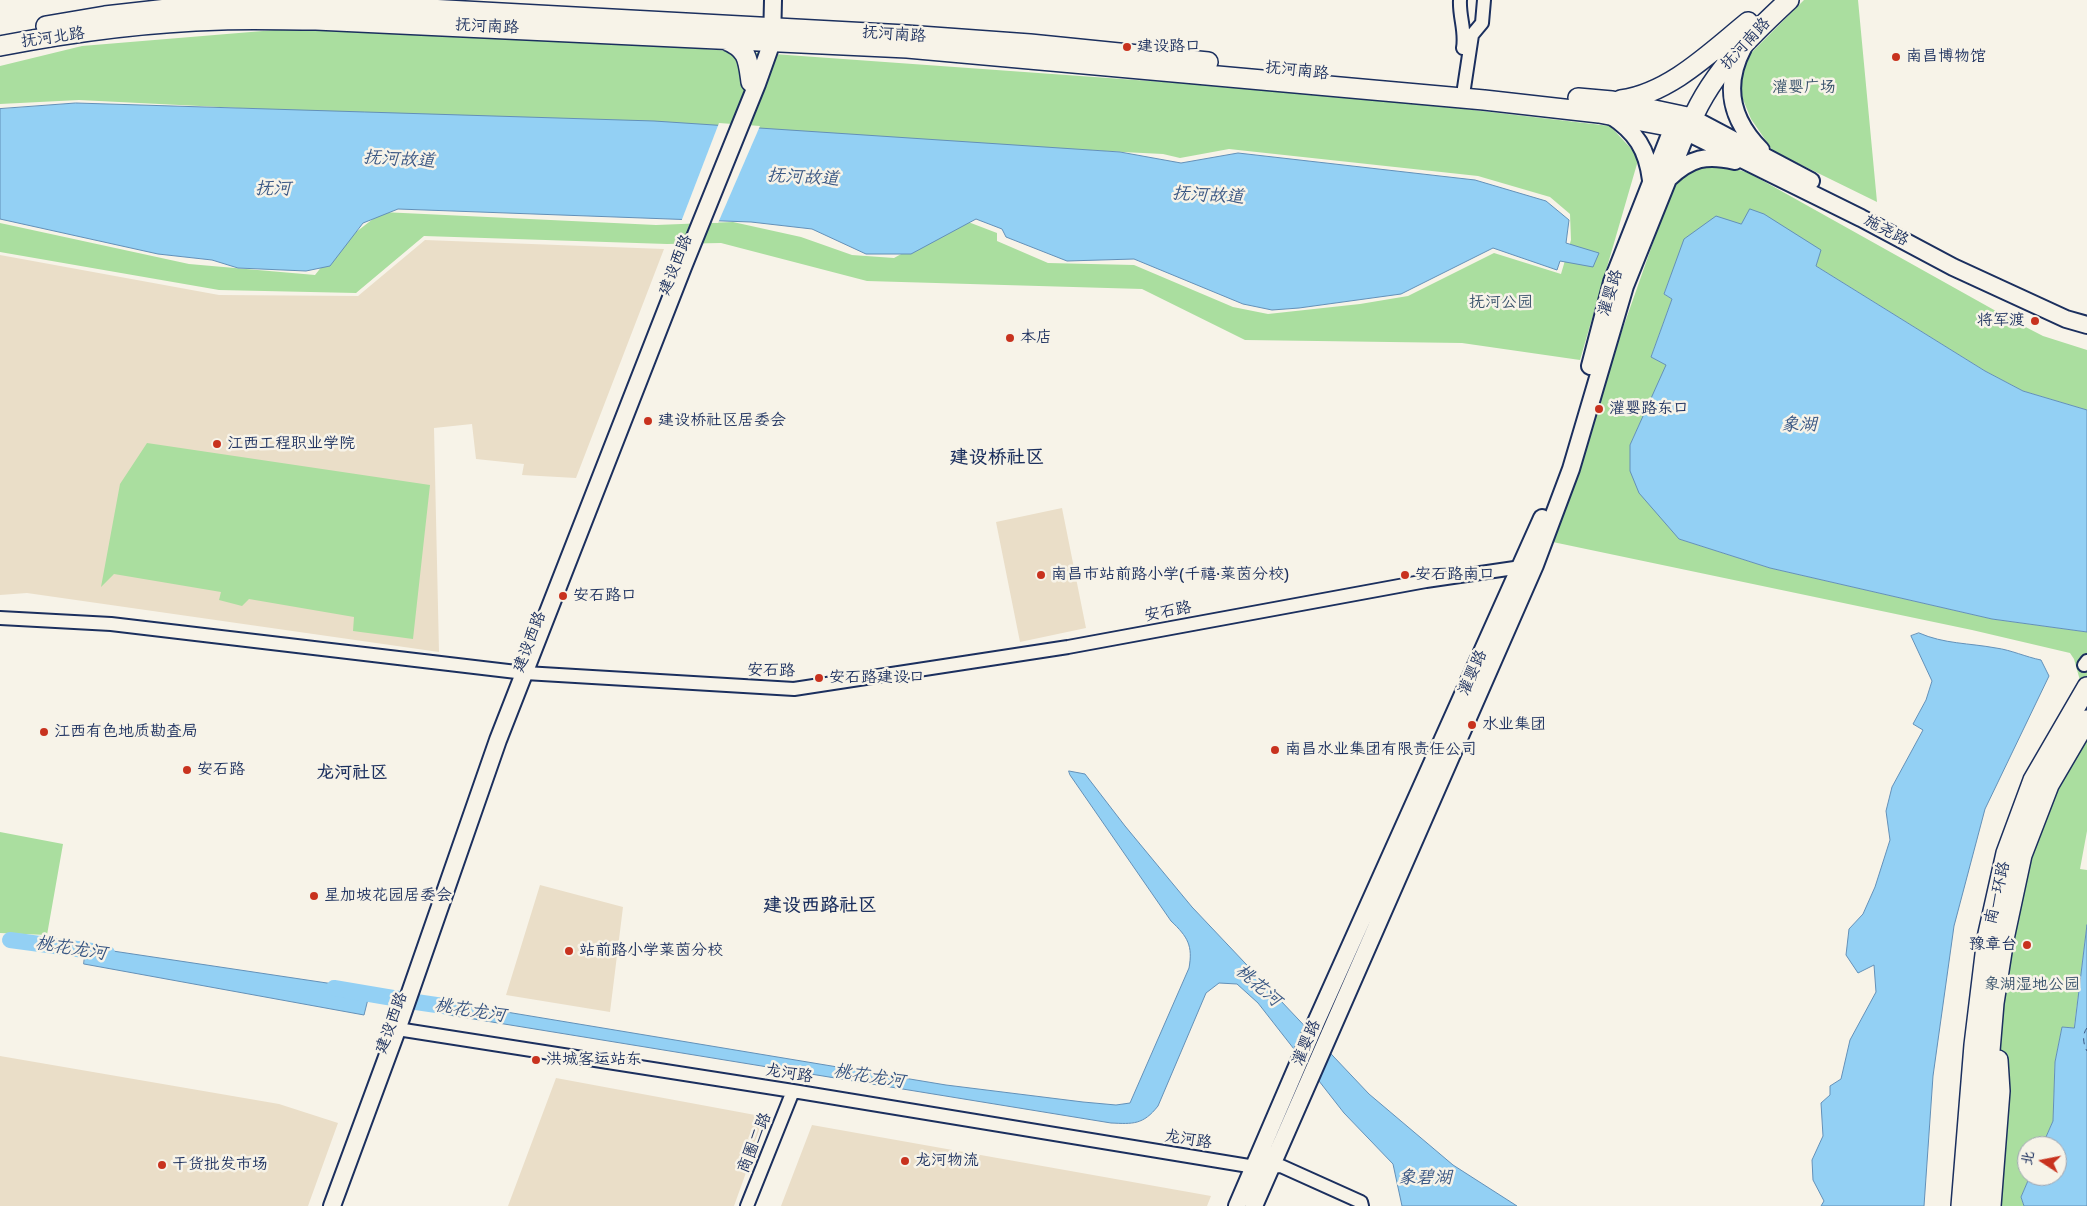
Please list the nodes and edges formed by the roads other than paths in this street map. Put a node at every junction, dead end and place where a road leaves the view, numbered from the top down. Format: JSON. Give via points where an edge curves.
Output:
{"nodes":[{"id":1,"x":773,"y":0,"type":"edge"},
{"id":2,"x":1460,"y":0,"type":"edge"},
{"id":3,"x":1484,"y":0,"type":"edge"},
{"id":4,"x":1771,"y":0,"type":"edge"},
{"id":5,"x":1789,"y":0,"type":"edge"},
{"id":6,"x":221,"y":1,"type":"edge"},
{"id":7,"x":106,"y":23,"type":"junction"},
{"id":8,"x":1748,"y":29,"type":"junction"},
{"id":9,"x":0,"y":34,"type":"edge"},
{"id":10,"x":769,"y":35,"type":"junction"},
{"id":11,"x":726,"y":40,"type":"junction"},
{"id":12,"x":0,"y":46,"type":"edge"},
{"id":13,"x":754,"y":83,"type":"junction"},
{"id":14,"x":1461,"y":87,"type":"junction"},
{"id":15,"x":1610,"y":108,"type":"junction"},
{"id":16,"x":1683,"y":123,"type":"junction"},
{"id":17,"x":1767,"y":164,"type":"junction"},
{"id":18,"x":1651,"y":180,"type":"junction"},
{"id":19,"x":1668,"y":180,"type":"junction"},
{"id":20,"x":2087,"y":316,"type":"edge"},
{"id":21,"x":2087,"y":326,"type":"edge"},
{"id":22,"x":1528,"y":566,"type":"junction"},
{"id":23,"x":0,"y":618,"type":"edge"},
{"id":24,"x":522,"y":672,"type":"junction"},
{"id":25,"x":2087,"y":687,"type":"edge"},
{"id":26,"x":2087,"y":720,"type":"edge"},
{"id":27,"x":1994,"y":1004,"type":"junction"},
{"id":28,"x":394,"y":1029,"type":"junction"},
{"id":29,"x":793,"y":1091,"type":"junction"},
{"id":30,"x":1262,"y":1168,"type":"junction"},
{"id":31,"x":324,"y":1206,"type":"edge"},
{"id":32,"x":332,"y":1206,"type":"edge"},
{"id":33,"x":747,"y":1206,"type":"edge"},
{"id":34,"x":1237,"y":1206,"type":"edge"},
{"id":35,"x":1254,"y":1206,"type":"edge"},
{"id":36,"x":1362,"y":1206,"type":"edge"},
{"id":37,"x":1961,"y":1206,"type":"edge"},
{"id":38,"x":1977,"y":1206,"type":"edge"},
{"id":39,"x":1991,"y":1206,"type":"edge"}],
"edges":[{"from":1,"to":10,"type":"main road","name":"建设西路"},
{"from":2,"to":14,"type":"street","via":[[1460,21],[1465,35]]},
{"from":3,"to":14,"type":"street","via":[[1482,23],[1472,35]]},
{"from":4,"to":8,"type":"highway","name":"抚河南路"},
{"from":5,"to":8,"type":"highway","name":"抚河南路"},
{"from":6,"to":7,"type":"highway","name":"抚河南路"},
{"from":6,"to":10,"type":"highway","name":"抚河南路","via":[[318,3]]},
{"from":7,"to":9,"type":"highway","name":"抚河北路"},
{"from":7,"to":11,"type":"highway","name":"抚河南路","via":[[316,20]]},
{"from":7,"to":12,"type":"highway","name":"抚河北路"},
{"from":8,"to":15,"type":"highway","via":[[1650,92]]},
{"from":8,"to":16,"type":"highway","name":"抚河南路","via":[[1712,61]]},
{"from":8,"to":17,"type":"main road","via":[[1730,91],[1742,128]]},
{"from":10,"to":11,"type":"highway","name":"抚河南路"},
{"from":10,"to":13,"type":"main road","name":"建设西路"},
{"from":10,"to":14,"type":"highway","name":"抚河南路","via":[[1030,44]]},
{"from":10,"to":15,"type":"highway","name":"抚河南路","via":[[1484,100]]},
{"from":11,"to":13,"type":"highway","via":[[740,46]]},
{"from":13,"to":24,"type":"main road","name":"建设西路"},
{"from":14,"to":15,"type":"highway","name":"抚河南路"},
{"from":15,"to":16,"type":"highway","name":"抚河南路"},
{"from":15,"to":18,"type":"main road","via":[[1645,153]]},
{"from":16,"to":17,"type":"main road","name":"施尧路"},
{"from":16,"to":18,"type":"main road","name":"灌婴路"},
{"from":16,"to":19,"type":"main road","name":"灌婴路"},
{"from":17,"to":19,"type":"main road","via":[[1700,158],[1681,167]]},
{"from":17,"to":20,"type":"main road","name":"施尧路","via":[[1954,258]]},
{"from":17,"to":21,"type":"main road","name":"施尧路","via":[[1953,266]]},
{"from":18,"to":22,"type":"main road","name":"灌婴路","via":[[1612,282],[1563,466]]},
{"from":19,"to":22,"type":"main road","name":"灌婴路","via":[[1625,286],[1571,469]]},
{"from":22,"to":24,"type":"street","name":"安石路","via":[[1426,580],[1068,647],[794,689]]},
{"from":22,"to":30,"type":"main road","name":"灌婴路","via":[[1316,1064]]},
{"from":22,"to":30,"type":"main road","name":"灌婴路","via":[[1317,1020]]},
{"from":23,"to":24,"type":"street","name":"安石路","via":[[111,624]]},
{"from":24,"to":28,"type":"main road","name":"建设西路"},
{"from":25,"to":37,"type":"highway","name":"南一环路","via":[[2033,780],[2006,853],[1986,948],[1974,1045]]},
{"from":26,"to":27,"type":"highway","name":"南一环路","via":[[2049,785],[2022,855]]},
{"from":27,"to":38,"type":"highway","name":"南一环路"},
{"from":27,"to":39,"type":"highway","via":[[2000,1091]]},
{"from":28,"to":29,"type":"street","name":"龙河路"},
{"from":28,"to":31,"type":"main road","name":"建设西路"},
{"from":28,"to":32,"type":"main road","name":"建设西路"},
{"from":29,"to":30,"type":"street","name":"龙河路"},
{"from":29,"to":33,"type":"street","name":"商圈二路"},
{"from":30,"to":34,"type":"main road","name":"灌婴路"},
{"from":30,"to":35,"type":"main road","name":"灌婴路"},
{"from":30,"to":36,"type":"street","name":"龙河路","via":[[1281,1166],[1361,1202]]}]}
